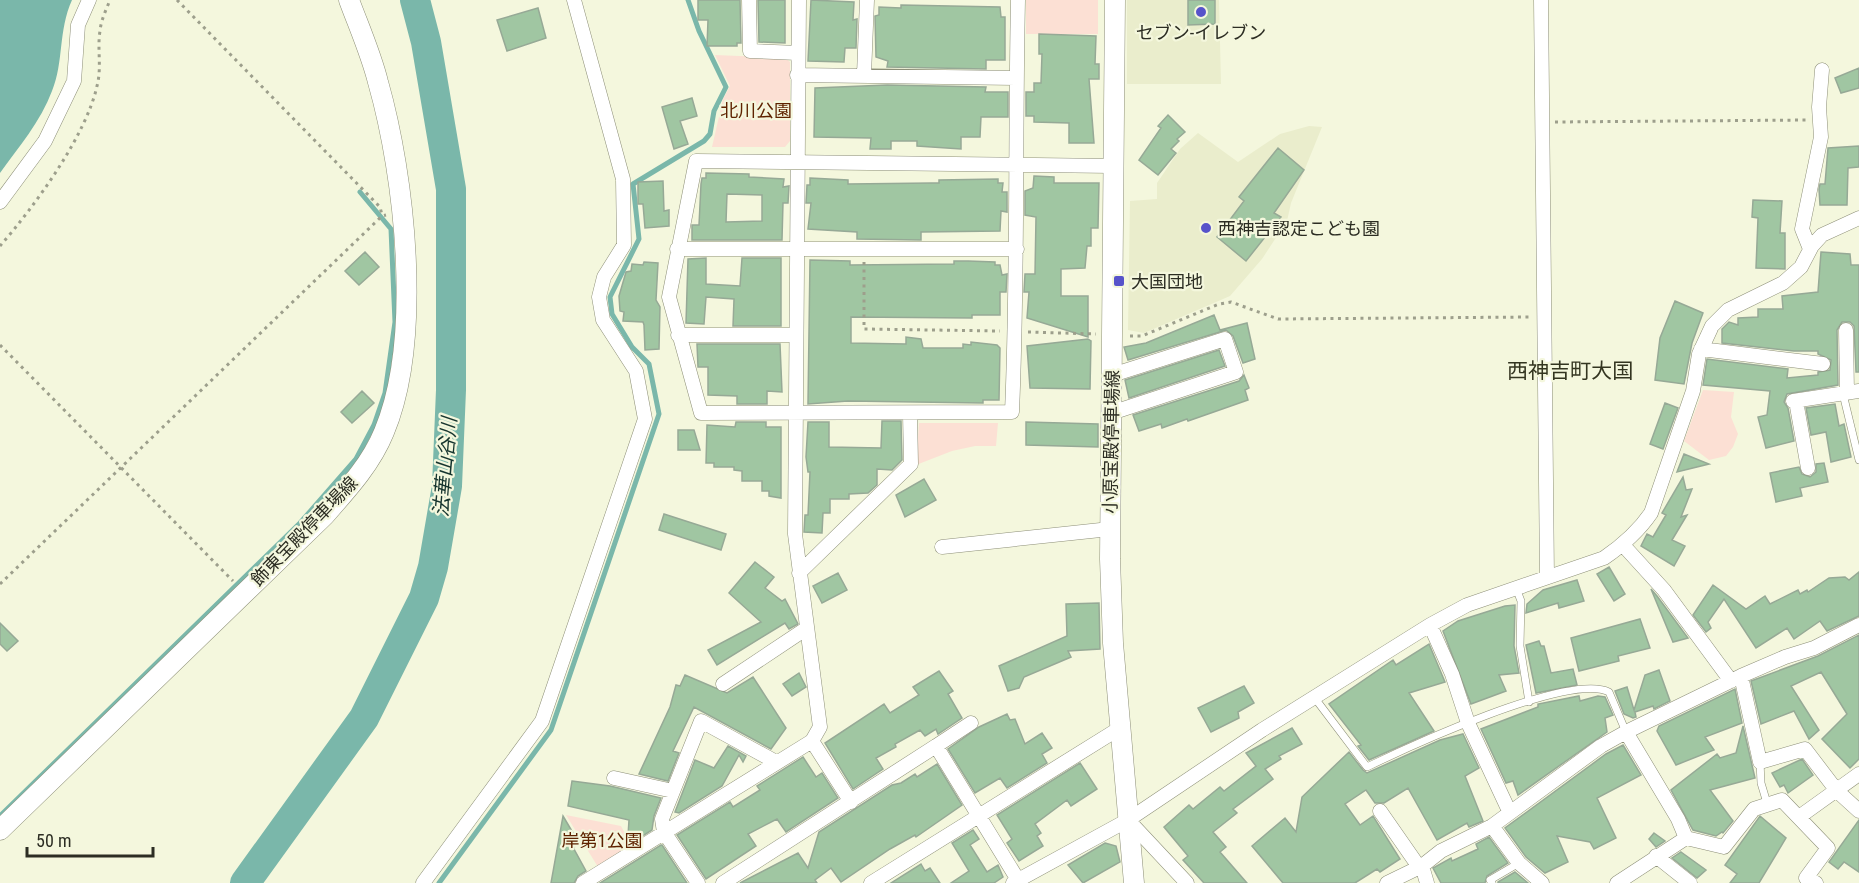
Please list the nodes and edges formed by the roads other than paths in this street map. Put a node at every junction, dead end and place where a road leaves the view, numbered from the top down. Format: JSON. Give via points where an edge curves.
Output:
{"nodes":[{"id":1,"x":89,"y":0,"type":"edge"},
{"id":2,"x":350,"y":0,"type":"edge"},
{"id":3,"x":574,"y":0,"type":"edge"},
{"id":4,"x":749,"y":0,"type":"edge"},
{"id":5,"x":799,"y":0,"type":"edge"},
{"id":6,"x":867,"y":0,"type":"edge"},
{"id":7,"x":1018,"y":0,"type":"edge"},
{"id":8,"x":1115,"y":0,"type":"edge"},
{"id":9,"x":1541,"y":0,"type":"edge"},
{"id":10,"x":798,"y":53,"type":"junction"},
{"id":11,"x":1822,"y":70,"type":"dead end"},
{"id":12,"x":797,"y":75,"type":"junction"},
{"id":13,"x":864,"y":75,"type":"junction"},
{"id":14,"x":1016,"y":78,"type":"junction"},
{"id":15,"x":797,"y":161,"type":"junction"},
{"id":16,"x":1017,"y":163,"type":"junction"},
{"id":17,"x":1112,"y":166,"type":"junction"},
{"id":18,"x":0,"y":202,"type":"edge"},
{"id":19,"x":1859,"y":218,"type":"edge"},
{"id":20,"x":798,"y":248,"type":"junction"},
{"id":21,"x":677,"y":249,"type":"junction"},
{"id":22,"x":1017,"y":249,"type":"junction"},
{"id":23,"x":1810,"y":249,"type":"junction"},
{"id":24,"x":1846,"y":330,"type":"dead end"},
{"id":25,"x":678,"y":335,"type":"junction"},
{"id":26,"x":796,"y":335,"type":"junction"},
{"id":27,"x":1701,"y":350,"type":"junction"},
{"id":28,"x":1823,"y":364,"type":"dead end"},
{"id":29,"x":1112,"y":375,"type":"junction"},
{"id":30,"x":1849,"y":392,"type":"edge"},
{"id":31,"x":1111,"y":413,"type":"junction"},
{"id":32,"x":795,"y":414,"type":"junction"},
{"id":33,"x":910,"y":414,"type":"junction"},
{"id":34,"x":1859,"y":460,"type":"edge"},
{"id":35,"x":1808,"y":468,"type":"dead end"},
{"id":36,"x":1110,"y":529,"type":"junction"},
{"id":37,"x":1623,"y":545,"type":"junction"},
{"id":38,"x":942,"y":547,"type":"dead end"},
{"id":39,"x":799,"y":573,"type":"junction"},
{"id":40,"x":1547,"y":577,"type":"junction"},
{"id":41,"x":1516,"y":588,"type":"junction"},
{"id":42,"x":1430,"y":625,"type":"junction"},
{"id":43,"x":1859,"y":625,"type":"edge"},
{"id":44,"x":807,"y":628,"type":"junction"},
{"id":45,"x":1736,"y":679,"type":"junction"},
{"id":46,"x":723,"y":684,"type":"dead end"},
{"id":47,"x":1314,"y":697,"type":"junction"},
{"id":48,"x":1529,"y":702,"type":"junction"},
{"id":49,"x":971,"y":723,"type":"dead end"},
{"id":50,"x":1468,"y":723,"type":"junction"},
{"id":51,"x":1120,"y":728,"type":"junction"},
{"id":52,"x":1626,"y":732,"type":"junction"},
{"id":53,"x":812,"y":741,"type":"junction"},
{"id":54,"x":936,"y":746,"type":"junction"},
{"id":55,"x":776,"y":762,"type":"junction"},
{"id":56,"x":1760,"y":762,"type":"junction"},
{"id":57,"x":1859,"y":774,"type":"edge"},
{"id":58,"x":614,"y":778,"type":"dead end"},
{"id":59,"x":673,"y":791,"type":"junction"},
{"id":60,"x":1837,"y":791,"type":"junction"},
{"id":61,"x":850,"y":802,"type":"junction"},
{"id":62,"x":1767,"y":803,"type":"junction"},
{"id":63,"x":1859,"y":811,"type":"edge"},
{"id":64,"x":1380,"y":812,"type":"dead end"},
{"id":65,"x":1510,"y":813,"type":"junction"},
{"id":66,"x":979,"y":814,"type":"junction"},
{"id":67,"x":1799,"y":816,"type":"junction"},
{"id":68,"x":1128,"y":820,"type":"junction"},
{"id":69,"x":1492,"y":826,"type":"junction"},
{"id":70,"x":0,"y":830,"type":"edge"},
{"id":71,"x":664,"y":832,"type":"junction"},
{"id":72,"x":1686,"y":838,"type":"junction"},
{"id":73,"x":1656,"y":856,"type":"junction"},
{"id":74,"x":1520,"y":863,"type":"junction"},
{"id":75,"x":1420,"y":867,"type":"junction"},
{"id":76,"x":1016,"y":881,"type":"edge"},
{"id":77,"x":423,"y":883,"type":"edge"},
{"id":78,"x":583,"y":883,"type":"edge"},
{"id":79,"x":698,"y":883,"type":"edge"},
{"id":80,"x":723,"y":883,"type":"edge"},
{"id":81,"x":871,"y":883,"type":"edge"},
{"id":82,"x":1134,"y":883,"type":"edge"},
{"id":83,"x":1187,"y":883,"type":"edge"},
{"id":84,"x":1388,"y":883,"type":"edge"},
{"id":85,"x":1427,"y":883,"type":"edge"},
{"id":86,"x":1492,"y":883,"type":"edge"},
{"id":87,"x":1542,"y":883,"type":"edge"},
{"id":88,"x":1617,"y":883,"type":"edge"},
{"id":89,"x":1690,"y":883,"type":"edge"},
{"id":90,"x":1816,"y":883,"type":"edge"}],
"edges":[{"from":1,"to":18,"type":"street","via":[[78,25],[74,81],[45,141]]},
{"from":2,"to":70,"type":"main road","name":"飾東宝殿停車場線","via":[[381,91],[394,146],[402,213],[406,331],[400,384],[383,435],[351,486],[324,516]]},
{"from":3,"to":77,"type":"street","via":[[623,179],[624,244],[604,277],[599,297],[603,320],[636,371],[645,419],[542,722]]},
{"from":4,"to":10,"type":"street","via":[[750,51]]},
{"from":5,"to":10,"type":"street"},
{"from":6,"to":13,"type":"street"},
{"from":7,"to":14,"type":"street"},
{"from":8,"to":17,"type":"main road","name":"小原宝殿停車場線"},
{"from":9,"to":40,"type":"street"},
{"from":10,"to":12,"type":"street"},
{"from":11,"to":23,"type":"street","via":[[1821,137],[1802,229]]},
{"from":12,"to":13,"type":"street"},
{"from":12,"to":15,"type":"street"},
{"from":13,"to":14,"type":"street"},
{"from":14,"to":16,"type":"street"},
{"from":15,"to":16,"type":"street"},
{"from":15,"to":20,"type":"street"},
{"from":15,"to":21,"type":"street","via":[[696,161]]},
{"from":16,"to":17,"type":"street"},
{"from":16,"to":22,"type":"street"},
{"from":17,"to":29,"type":"main road","name":"小原宝殿停車場線"},
{"from":19,"to":23,"type":"street","via":[[1822,235]]},
{"from":20,"to":21,"type":"street"},
{"from":20,"to":22,"type":"street"},
{"from":20,"to":26,"type":"street"},
{"from":21,"to":25,"type":"street","via":[[669,297]]},
{"from":22,"to":33,"type":"street","via":[[1012,412]]},
{"from":23,"to":27,"type":"street","via":[[1801,267],[1783,283],[1728,310],[1712,326]]},
{"from":24,"to":30,"type":"street"},
{"from":25,"to":26,"type":"street"},
{"from":25,"to":32,"type":"street","via":[[701,413]]},
{"from":26,"to":32,"type":"street"},
{"from":27,"to":28,"type":"street"},
{"from":27,"to":37,"type":"street","via":[[1693,391],[1651,513]]},
{"from":29,"to":31,"type":"main road","name":"小原宝殿停車場線"},
{"from":29,"to":31,"type":"street","via":[[1225,339],[1236,372]]},
{"from":30,"to":34,"type":"lane"},
{"from":30,"to":35,"type":"street","via":[[1794,401]]},
{"from":31,"to":36,"type":"main road","name":"小原宝殿停車場線"},
{"from":32,"to":33,"type":"street"},
{"from":32,"to":39,"type":"street","via":[[795,534]]},
{"from":33,"to":39,"type":"street","via":[[911,464]]},
{"from":36,"to":38,"type":"street"},
{"from":36,"to":51,"type":"main road","name":"小原宝殿停車場線"},
{"from":37,"to":40,"type":"street","via":[[1605,558]]},
{"from":37,"to":45,"type":"street"},
{"from":39,"to":44,"type":"street"},
{"from":40,"to":41,"type":"street"},
{"from":41,"to":42,"type":"street","via":[[1467,605]]},
{"from":41,"to":48,"type":"lane","via":[[1521,601],[1521,655]]},
{"from":42,"to":47,"type":"street"},
{"from":42,"to":50,"type":"street"},
{"from":43,"to":45,"type":"street"},
{"from":44,"to":46,"type":"street"},
{"from":44,"to":53,"type":"street","via":[[820,726]]},
{"from":45,"to":52,"type":"street"},
{"from":45,"to":56,"type":"street"},
{"from":47,"to":50,"type":"lane","via":[[1367,767],[1435,734]]},
{"from":47,"to":68,"type":"street"},
{"from":48,"to":50,"type":"lane"},
{"from":48,"to":52,"type":"lane","via":[[1602,688],[1609,692]]},
{"from":49,"to":54,"type":"street"},
{"from":50,"to":65,"type":"street"},
{"from":51,"to":66,"type":"street"},
{"from":51,"to":68,"type":"main road","name":"小原宝殿停車場線"},
{"from":52,"to":65,"type":"street"},
{"from":52,"to":72,"type":"street"},
{"from":53,"to":55,"type":"street"},
{"from":53,"to":61,"type":"street"},
{"from":54,"to":61,"type":"street"},
{"from":54,"to":66,"type":"street"},
{"from":55,"to":59,"type":"street","via":[[701,721]]},
{"from":55,"to":71,"type":"street"},
{"from":56,"to":60,"type":"street","via":[[1805,749]]},
{"from":56,"to":62,"type":"lane"},
{"from":57,"to":60,"type":"street"},
{"from":58,"to":59,"type":"street"},
{"from":59,"to":71,"type":"street","via":[[662,819]]},
{"from":60,"to":63,"type":"street"},
{"from":60,"to":67,"type":"street"},
{"from":61,"to":80,"type":"street"},
{"from":62,"to":67,"type":"street","via":[[1782,800]]},
{"from":62,"to":72,"type":"street","via":[[1754,809],[1724,848]]},
{"from":64,"to":75,"type":"street"},
{"from":65,"to":69,"type":"street"},
{"from":66,"to":76,"type":"street"},
{"from":66,"to":81,"type":"street"},
{"from":67,"to":90,"type":"street","via":[[1828,848],[1806,878]]},
{"from":68,"to":76,"type":"street"},
{"from":68,"to":82,"type":"main road","name":"小原宝殿停車場線"},
{"from":68,"to":83,"type":"street"},
{"from":69,"to":74,"type":"street"},
{"from":69,"to":75,"type":"street","via":[[1441,851]]},
{"from":71,"to":78,"type":"street"},
{"from":71,"to":79,"type":"street"},
{"from":72,"to":73,"type":"street"},
{"from":73,"to":88,"type":"street"},
{"from":73,"to":89,"type":"street"},
{"from":74,"to":86,"type":"lane","via":[[1490,880]]},
{"from":74,"to":87,"type":"street"},
{"from":75,"to":84,"type":"street"},
{"from":75,"to":85,"type":"street"}]}
